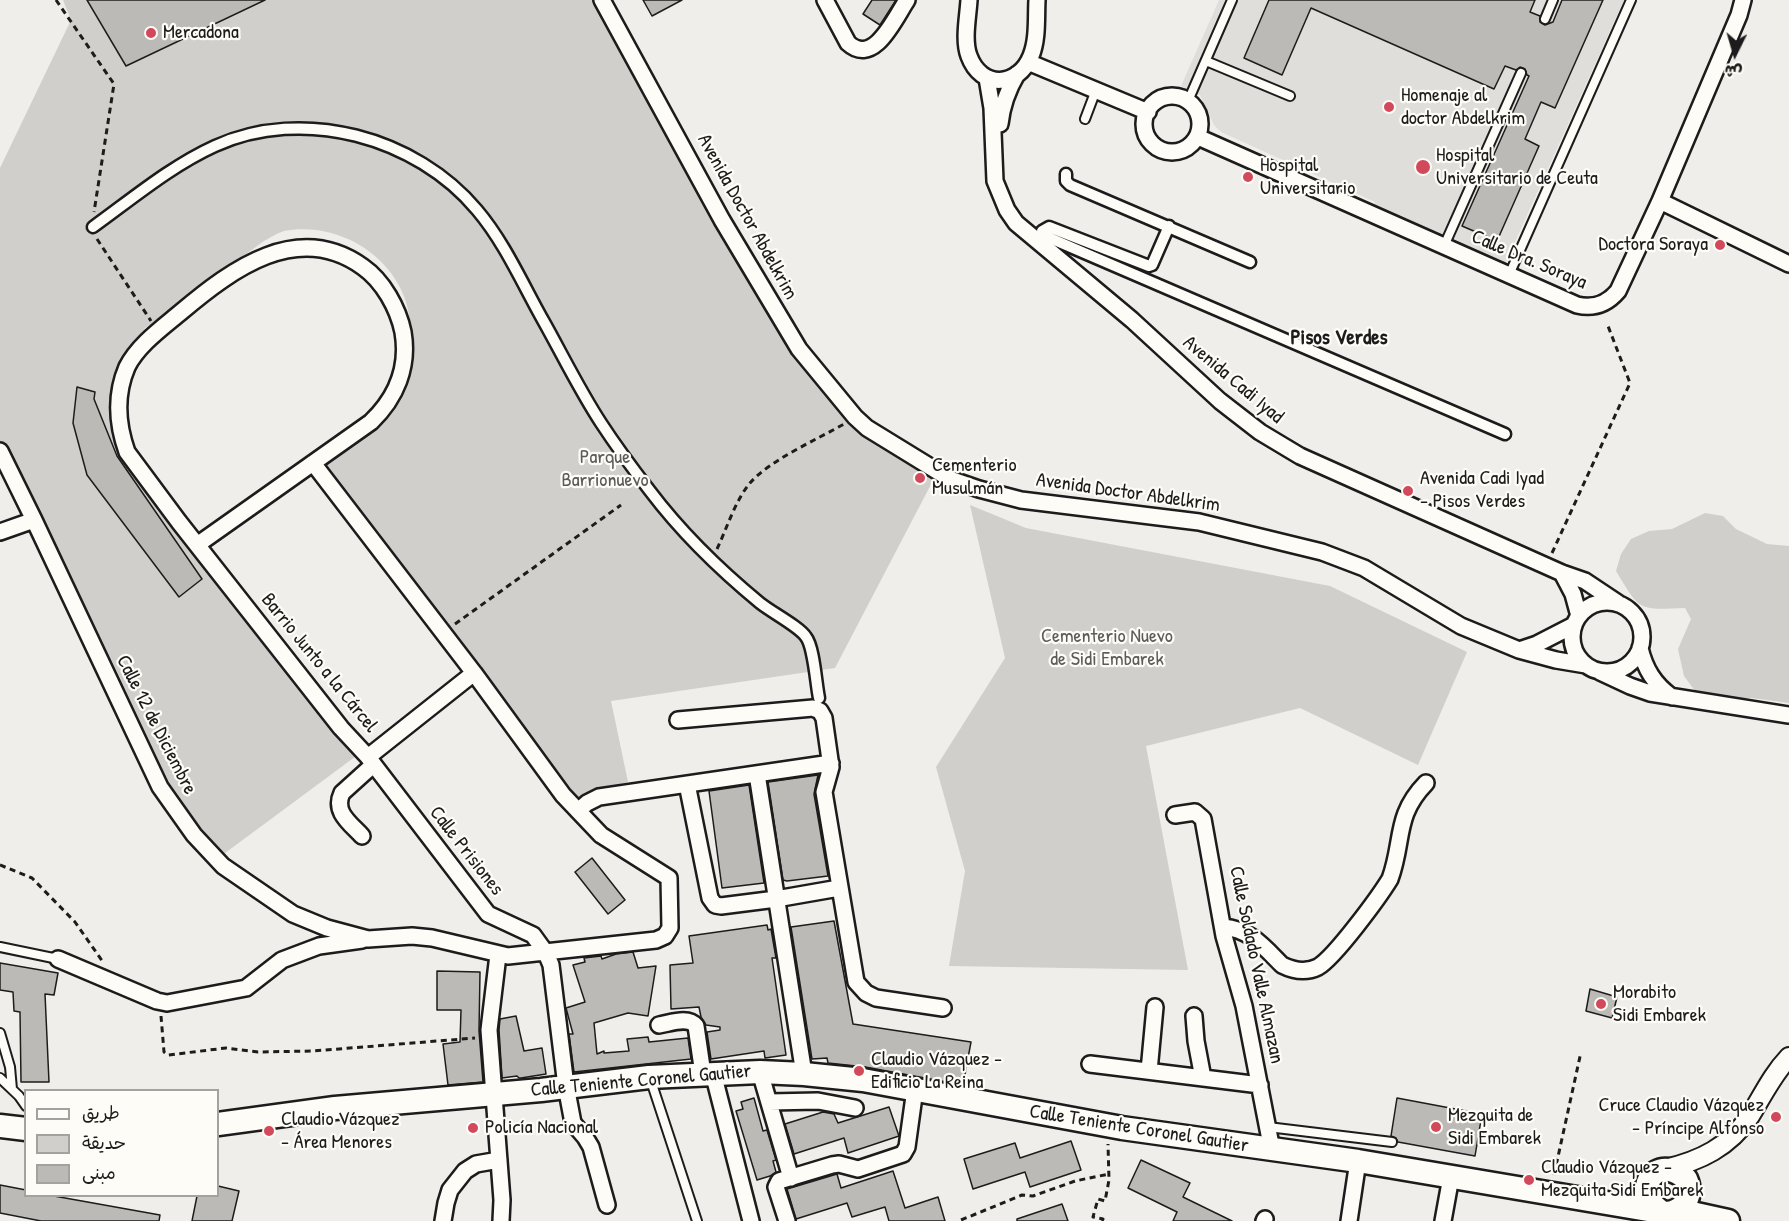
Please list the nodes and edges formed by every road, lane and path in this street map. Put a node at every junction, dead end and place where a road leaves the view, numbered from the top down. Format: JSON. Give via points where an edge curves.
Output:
{"nodes":[{"id":1,"x":56,"y":0,"type":"edge"},
{"id":2,"x":602,"y":0,"type":"edge"},
{"id":3,"x":825,"y":0,"type":"edge"},
{"id":4,"x":907,"y":0,"type":"edge"},
{"id":5,"x":969,"y":0,"type":"edge"},
{"id":6,"x":1037,"y":0,"type":"edge"},
{"id":7,"x":1232,"y":0,"type":"edge"},
{"id":8,"x":1553,"y":0,"type":"edge"},
{"id":9,"x":1631,"y":0,"type":"edge"},
{"id":10,"x":1743,"y":0,"type":"edge"},
{"id":11,"x":1545,"y":19,"type":"dead end"},
{"id":12,"x":1206,"y":61,"type":"junction"},
{"id":13,"x":1028,"y":62,"type":"junction"},
{"id":14,"x":1521,"y":73,"type":"dead end"},
{"id":15,"x":1017,"y":74,"type":"junction"},
{"id":16,"x":987,"y":78,"type":"junction"},
{"id":17,"x":1096,"y":90,"type":"junction"},
{"id":18,"x":1290,"y":96,"type":"dead end"},
{"id":19,"x":1188,"y":101,"type":"junction"},
{"id":20,"x":1148,"y":112,"type":"junction"},
{"id":21,"x":1085,"y":119,"type":"dead end"},
{"id":22,"x":1198,"y":137,"type":"junction"},
{"id":23,"x":1066,"y":174,"type":"dead end"},
{"id":24,"x":995,"y":181,"type":"junction"},
{"id":25,"x":1660,"y":201,"type":"junction"},
{"id":26,"x":1169,"y":226,"type":"junction"},
{"id":27,"x":93,"y":227,"type":"junction"},
{"id":28,"x":1444,"y":246,"type":"junction"},
{"id":29,"x":1250,"y":262,"type":"dead end"},
{"id":30,"x":1789,"y":264,"type":"edge"},
{"id":31,"x":1509,"y":275,"type":"junction"},
{"id":32,"x":1608,"y":326,"type":"dead end"},
{"id":33,"x":159,"y":332,"type":"junction"},
{"id":34,"x":855,"y":417,"type":"junction"},
{"id":35,"x":1504,"y":434,"type":"dead end"},
{"id":36,"x":0,"y":451,"type":"edge"},
{"id":37,"x":313,"y":463,"type":"junction"},
{"id":38,"x":621,"y":505,"type":"dead end"},
{"id":39,"x":34,"y":520,"type":"junction"},
{"id":40,"x":0,"y":532,"type":"edge"},
{"id":41,"x":197,"y":545,"type":"junction"},
{"id":42,"x":712,"y":559,"type":"junction"},
{"id":43,"x":1546,"y":566,"type":"junction"},
{"id":44,"x":1562,"y":573,"type":"junction"},
{"id":45,"x":1618,"y":603,"type":"junction"},
{"id":46,"x":1576,"y":620,"type":"junction"},
{"id":47,"x":443,"y":632,"type":"junction"},
{"id":48,"x":1640,"y":648,"type":"junction"},
{"id":49,"x":1519,"y":650,"type":"junction"},
{"id":50,"x":1591,"y":667,"type":"junction"},
{"id":51,"x":474,"y":673,"type":"junction"},
{"id":52,"x":1671,"y":697,"type":"junction"},
{"id":53,"x":819,"y":698,"type":"dead end"},
{"id":54,"x":1789,"y":715,"type":"edge"},
{"id":55,"x":678,"y":720,"type":"dead end"},
{"id":56,"x":371,"y":761,"type":"junction"},
{"id":57,"x":831,"y":763,"type":"junction"},
{"id":58,"x":757,"y":774,"type":"junction"},
{"id":59,"x":1426,"y":783,"type":"dead end"},
{"id":60,"x":687,"y":784,"type":"junction"},
{"id":61,"x":578,"y":812,"type":"junction"},
{"id":62,"x":1175,"y":815,"type":"dead end"},
{"id":63,"x":362,"y":836,"type":"dead end"},
{"id":64,"x":0,"y":865,"type":"edge"},
{"id":65,"x":839,"y":888,"type":"junction"},
{"id":66,"x":776,"y":899,"type":"junction"},
{"id":67,"x":1223,"y":927,"type":"junction"},
{"id":68,"x":368,"y":939,"type":"junction"},
{"id":69,"x":0,"y":947,"type":"edge"},
{"id":70,"x":546,"y":953,"type":"junction"},
{"id":71,"x":498,"y":955,"type":"junction"},
{"id":72,"x":58,"y":959,"type":"joint"},
{"id":73,"x":120,"y":985,"type":"junction"},
{"id":74,"x":160,"y":1001,"type":"junction"},
{"id":75,"x":1155,"y":1007,"type":"dead end"},
{"id":76,"x":943,"y":1008,"type":"dead end"},
{"id":77,"x":1194,"y":1016,"type":"dead end"},
{"id":78,"x":659,"y":1025,"type":"dead end"},
{"id":79,"x":0,"y":1033,"type":"edge"},
{"id":80,"x":489,"y":1037,"type":"junction"},
{"id":81,"x":1581,"y":1052,"type":"dead end"},
{"id":82,"x":1789,"y":1057,"type":"edge"},
{"id":83,"x":1090,"y":1064,"type":"dead end"},
{"id":84,"x":1149,"y":1071,"type":"junction"},
{"id":85,"x":760,"y":1072,"type":"junction"},
{"id":86,"x":708,"y":1073,"type":"junction"},
{"id":87,"x":804,"y":1074,"type":"junction"},
{"id":88,"x":650,"y":1077,"type":"junction"},
{"id":89,"x":0,"y":1078,"type":"edge"},
{"id":90,"x":1203,"y":1078,"type":"junction"},
{"id":91,"x":1260,"y":1085,"type":"junction"},
{"id":92,"x":566,"y":1086,"type":"junction"},
{"id":93,"x":12,"y":1089,"type":"junction"},
{"id":94,"x":915,"y":1089,"type":"junction"},
{"id":95,"x":494,"y":1093,"type":"junction"},
{"id":96,"x":769,"y":1102,"type":"junction"},
{"id":97,"x":24,"y":1103,"type":"edge"},
{"id":98,"x":855,"y":1108,"type":"dead end"},
{"id":99,"x":219,"y":1124,"type":"edge"},
{"id":100,"x":0,"y":1126,"type":"edge"},
{"id":101,"x":1268,"y":1127,"type":"junction"},
{"id":102,"x":24,"y":1129,"type":"edge"},
{"id":103,"x":1392,"y":1142,"type":"dead end"},
{"id":104,"x":1108,"y":1143,"type":"dead end"},
{"id":105,"x":1272,"y":1150,"type":"junction"},
{"id":106,"x":1712,"y":1153,"type":"junction"},
{"id":107,"x":499,"y":1160,"type":"junction"},
{"id":108,"x":1358,"y":1161,"type":"junction"},
{"id":109,"x":1665,"y":1169,"type":"junction"},
{"id":110,"x":1109,"y":1174,"type":"junction"},
{"id":111,"x":1451,"y":1177,"type":"junction"},
{"id":112,"x":791,"y":1178,"type":"junction"},
{"id":113,"x":1646,"y":1185,"type":"junction"},
{"id":114,"x":1550,"y":1194,"type":"junction"},
{"id":115,"x":1679,"y":1200,"type":"junction"},
{"id":116,"x":1595,"y":1202,"type":"junction"},
{"id":117,"x":607,"y":1205,"type":"dead end"},
{"id":118,"x":961,"y":1220,"type":"edge"},
{"id":119,"x":1721,"y":1220,"type":"edge"},
{"id":120,"x":443,"y":1221,"type":"edge"},
{"id":121,"x":501,"y":1221,"type":"edge"},
{"id":122,"x":697,"y":1221,"type":"edge"},
{"id":123,"x":751,"y":1221,"type":"edge"},
{"id":124,"x":787,"y":1221,"type":"edge"},
{"id":125,"x":1102,"y":1221,"type":"edge"},
{"id":126,"x":1349,"y":1221,"type":"edge"},
{"id":127,"x":1443,"y":1221,"type":"edge"}],
"edges":[{"from":1,"to":27,"type":"path","via":[[114,84]]},
{"from":2,"to":34,"type":"street","name":"Avenida Doctor Abdelkrim","via":[[760,287],[799,349]]},
{"from":3,"to":4,"type":"street","via":[[848,43],[857,49],[869,49],[878,43]]},
{"from":5,"to":16,"type":"street","via":[[966,47],[972,62]]},
{"from":6,"to":13,"type":"street","via":[[1034,46]]},
{"from":7,"to":12,"type":"lane"},
{"from":8,"to":11,"type":"lane"},
{"from":9,"to":31,"type":"lane"},
{"from":10,"to":25,"type":"street","name":"Calle Dra. Soraya"},
{"from":12,"to":18,"type":"lane"},
{"from":12,"to":19,"type":"lane"},
{"from":13,"to":15,"type":"street","name":"Avenida Cadi Iyad"},
{"from":13,"to":17,"type":"street"},
{"from":14,"to":28,"type":"lane"},
{"from":15,"to":16,"type":"street","via":[[998,82]]},
{"from":15,"to":24,"type":"street","name":"Avenida Cadi Iyad","via":[[1002,106]]},
{"from":16,"to":24,"type":"street","name":"Avenida Cadi Iyad"},
{"from":17,"to":20,"type":"street"},
{"from":17,"to":21,"type":"lane"},
{"from":19,"to":20,"type":"street","via":[[1166,97]]},
{"from":19,"to":22,"type":"street","via":[[1200,122]]},
{"from":20,"to":22,"type":"street","via":[[1147,137],[1160,149],[1177,152]]},
{"from":22,"to":28,"type":"street","name":"Calle Dra. Soraya"},
{"from":23,"to":26,"type":"street","via":[[1070,185]]},
{"from":24,"to":43,"type":"street","name":"Avenida Cadi Iyad","via":[[1016,223],[1260,432],[1300,456]]},
{"from":25,"to":30,"type":"street"},
{"from":25,"to":31,"type":"street","name":"Calle Dra. Soraya","via":[[1618,291],[1603,304],[1577,305]]},
{"from":26,"to":29,"type":"street"},
{"from":26,"to":35,"type":"street","via":[[1149,266],[1048,227],[1042,231],[1045,236]]},
{"from":27,"to":33,"type":"path"},
{"from":27,"to":42,"type":"street","via":[[190,158],[217,144],[256,133],[293,128],[330,130],[368,139],[404,154],[448,182],[489,225],[601,424],[666,510]]},
{"from":28,"to":31,"type":"street","name":"Calle Dra. Soraya"},
{"from":32,"to":43,"type":"path","via":[[1630,383]]},
{"from":33,"to":37,"type":"street","name":"Barrio Junto a la Cárcel","via":[[210,290],[274,252],[318,248],[346,256],[367,269],[384,288],[402,325],[405,353],[400,380],[380,413]]},
{"from":33,"to":41,"type":"street","name":"Barrio Junto a la Cárcel","via":[[134,356],[127,369],[119,397],[120,425],[127,452]]},
{"from":34,"to":42,"type":"path","via":[[757,476],[743,493]]},
{"from":34,"to":49,"type":"street","name":"Avenida Doctor Abdelkrim","via":[[950,479],[979,489],[1021,500],[1199,522],[1322,552],[1364,568],[1461,626]]},
{"from":36,"to":39,"type":"street","name":"Calle 12 de Diciembre"},
{"from":37,"to":41,"type":"street","name":"Barrio Junto a la Cárcel"},
{"from":37,"to":47,"type":"street"},
{"from":38,"to":47,"type":"path"},
{"from":39,"to":40,"type":"street"},
{"from":39,"to":68,"type":"street","name":"Calle 12 de Diciembre","via":[[160,787],[194,835],[223,866],[293,914]]},
{"from":41,"to":56,"type":"street","name":"Barrio Junto a la Cárcel"},
{"from":42,"to":53,"type":"street","via":[[759,603],[806,636]]},
{"from":43,"to":44,"type":"street","name":"Avenida Cadi Iyad"},
{"from":44,"to":45,"type":"street","name":"Avenida Cadi Iyad","via":[[1585,581]]},
{"from":44,"to":46,"type":"street","via":[[1573,594]]},
{"from":45,"to":46,"type":"street","via":[[1597,603]]},
{"from":45,"to":48,"type":"street","via":[[1636,616],[1641,626]]},
{"from":46,"to":49,"type":"street","via":[[1537,644]]},
{"from":46,"to":50,"type":"street","via":[[1573,647]]},
{"from":47,"to":51,"type":"street"},
{"from":48,"to":50,"type":"street","via":[[1618,670],[1606,672]]},
{"from":48,"to":52,"type":"street","via":[[1650,676]]},
{"from":49,"to":50,"type":"street","name":"Avenida Doctor Abdelkrim"},
{"from":50,"to":52,"type":"street","name":"Avenida Doctor Abdelkrim","via":[[1630,686]]},
{"from":51,"to":56,"type":"street","name":"Barrio Junto a la Cárcel"},
{"from":51,"to":61,"type":"street"},
{"from":52,"to":54,"type":"street","name":"Avenida Doctor Abdelkrim"},
{"from":55,"to":57,"type":"street","via":[[817,709],[824,718]]},
{"from":56,"to":63,"type":"street","via":[[339,798],[340,812]]},
{"from":56,"to":70,"type":"street","name":"Calle Prisiones","via":[[488,914],[533,935]]},
{"from":57,"to":58,"type":"street"},
{"from":57,"to":65,"type":"street","via":[[824,792]]},
{"from":58,"to":60,"type":"street"},
{"from":58,"to":66,"type":"street"},
{"from":59,"to":67,"type":"street","via":[[1403,818],[1390,879],[1322,964],[1302,971],[1288,968],[1248,933]]},
{"from":60,"to":61,"type":"street","via":[[599,797]]},
{"from":60,"to":66,"type":"street","via":[[712,902],[721,906]]},
{"from":61,"to":70,"type":"street","via":[[601,835],[667,875],[670,928],[656,940]]},
{"from":62,"to":67,"type":"street","name":"Calle Soldado Valle Almazan","via":[[1195,812],[1203,819]]},
{"from":64,"to":73,"type":"path","via":[[32,878],[75,922]]},
{"from":65,"to":66,"type":"street"},
{"from":65,"to":76,"type":"street","via":[[854,975],[860,988],[876,998]]},
{"from":66,"to":87,"type":"street"},
{"from":67,"to":91,"type":"street","name":"Calle Soldado Valle Almazan"},
{"from":68,"to":71,"type":"street","name":"Calle 12 de Diciembre","via":[[432,938]]},
{"from":68,"to":74,"type":"street","via":[[319,946],[282,960],[246,988]]},
{"from":69,"to":72,"type":"lane"},
{"from":70,"to":71,"type":"street","name":"Calle 12 de Diciembre"},
{"from":70,"to":92,"type":"street","via":[[551,965]]},
{"from":71,"to":80,"type":"street"},
{"from":72,"to":73,"type":"street"},
{"from":73,"to":74,"type":"street"},
{"from":74,"to":80,"type":"path","via":[[164,1052],[168,1055],[226,1048],[313,1051]]},
{"from":75,"to":84,"type":"street"},
{"from":77,"to":90,"type":"street"},
{"from":78,"to":86,"type":"street","via":[[694,1022]]},
{"from":79,"to":93,"type":"lane"},
{"from":80,"to":95,"type":"street"},
{"from":81,"to":114,"type":"path"},
{"from":82,"to":106,"type":"street","via":[[1772,1076],[1742,1126]]},
{"from":83,"to":84,"type":"street"},
{"from":84,"to":90,"type":"street"},
{"from":85,"to":86,"type":"main road","name":"Calle Teniente Coronel Gautier"},
{"from":85,"to":87,"type":"main road","name":"Calle Teniente Coronel Gautier"},
{"from":85,"to":96,"type":"street"},
{"from":86,"to":88,"type":"main road","name":"Calle Teniente Coronel Gautier"},
{"from":86,"to":123,"type":"street"},
{"from":87,"to":94,"type":"main road","name":"Calle Teniente Coronel Gautier"},
{"from":88,"to":92,"type":"main road","name":"Calle Teniente Coronel Gautier"},
{"from":88,"to":122,"type":"lane"},
{"from":89,"to":93,"type":"lane"},
{"from":90,"to":91,"type":"street"},
{"from":91,"to":101,"type":"street","name":"Calle Soldado Valle Almazan"},
{"from":92,"to":95,"type":"main road","name":"Calle Teniente Coronel Gautier"},
{"from":92,"to":117,"type":"street","via":[[573,1123],[591,1147]]},
{"from":93,"to":97,"type":"lane"},
{"from":94,"to":105,"type":"main road","name":"Calle Teniente Coronel Gautier","via":[[1122,1128]]},
{"from":94,"to":112,"type":"street","via":[[907,1147],[901,1156],[858,1169],[832,1164]]},
{"from":95,"to":99,"type":"main road","name":"Calle Teniente Coronel Gautier"},
{"from":95,"to":107,"type":"street"},
{"from":96,"to":98,"type":"street","via":[[818,1101]]},
{"from":96,"to":112,"type":"street"},
{"from":100,"to":102,"type":"main road"},
{"from":101,"to":103,"type":"lane"},
{"from":101,"to":105,"type":"street","name":"Calle Soldado Valle Almazan"},
{"from":104,"to":110,"type":"path"},
{"from":105,"to":108,"type":"main road","name":"Calle Teniente Coronel Gautier"},
{"from":106,"to":109,"type":"street","via":[[1690,1164]]},
{"from":106,"to":115,"type":"street"},
{"from":107,"to":120,"type":"street","via":[[476,1164],[465,1171],[450,1190]]},
{"from":107,"to":121,"type":"street"},
{"from":108,"to":111,"type":"main road","name":"Calle Teniente Coronel Gautier"},
{"from":108,"to":126,"type":"street"},
{"from":109,"to":113,"type":"main road","name":"Calle Teniente Coronel Gautier","via":[[1653,1174]]},
{"from":109,"to":115,"type":"main road","via":[[1686,1179]]},
{"from":110,"to":118,"type":"path","via":[[1033,1196],[1022,1195]]},
{"from":110,"to":125,"type":"path","via":[[1105,1201],[1098,1199],[1093,1217]]},
{"from":111,"to":114,"type":"main road","name":"Calle Teniente Coronel Gautier"},
{"from":111,"to":127,"type":"street"},
{"from":112,"to":124,"type":"street","via":[[779,1181],[776,1187]]},
{"from":113,"to":115,"type":"main road","via":[[1648,1201]]},
{"from":113,"to":116,"type":"main road","name":"Calle Teniente Coronel Gautier","via":[[1628,1197]]},
{"from":114,"to":116,"type":"main road","name":"Calle Teniente Coronel Gautier"},
{"from":115,"to":116,"type":"main road","name":"Calle Teniente Coronel Gautier"},
{"from":115,"to":119,"type":"main road"}]}
